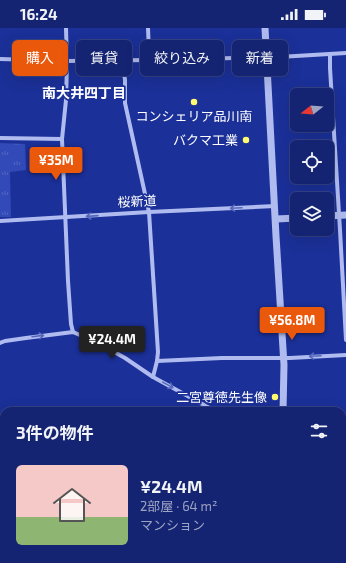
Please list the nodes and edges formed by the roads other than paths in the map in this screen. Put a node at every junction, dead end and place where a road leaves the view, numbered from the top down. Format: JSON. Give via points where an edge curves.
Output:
{"nodes":[{"id":1,"x":66,"y":28,"type":"edge"},
{"id":2,"x":148,"y":28,"type":"edge"},
{"id":3,"x":265,"y":28,"type":"edge"},
{"id":4,"x":66,"y":40,"type":"edge"},
{"id":5,"x":148,"y":40,"type":"edge"},
{"id":6,"x":266,"y":40,"type":"edge"},
{"id":7,"x":346,"y":53,"type":"edge"},
{"id":8,"x":330,"y":54,"type":"junction"},
{"id":9,"x":288,"y":56,"type":"edge"},
{"id":10,"x":0,"y":59,"type":"edge"},
{"id":11,"x":12,"y":59,"type":"edge"},
{"id":12,"x":67,"y":76,"type":"edge"},
{"id":13,"x":124,"y":76,"type":"edge"},
{"id":14,"x":268,"y":76,"type":"edge"},
{"id":15,"x":0,"y":138,"type":"edge"},
{"id":16,"x":62,"y":139,"type":"junction"},
{"id":17,"x":275,"y":206,"type":"junction"},
{"id":18,"x":149,"y":212,"type":"junction"},
{"id":19,"x":343,"y":216,"type":"edge"},
{"id":20,"x":65,"y":218,"type":"junction"},
{"id":21,"x":290,"y":218,"type":"edge"},
{"id":22,"x":276,"y":219,"type":"junction"},
{"id":23,"x":0,"y":221,"type":"edge"},
{"id":24,"x":73,"y":332,"type":"junction"},
{"id":25,"x":346,"y":340,"type":"edge"},
{"id":26,"x":0,"y":343,"type":"edge"},
{"id":27,"x":346,"y":355,"type":"edge"},
{"id":28,"x":284,"y":357,"type":"junction"},
{"id":29,"x":157,"y":361,"type":"junction"},
{"id":30,"x":153,"y":377,"type":"junction"},
{"id":31,"x":208,"y":407,"type":"edge"},
{"id":32,"x":283,"y":407,"type":"edge"}],
"edges":[{"from":1,"to":4,"type":"street"},
{"from":2,"to":5,"type":"street"},
{"from":3,"to":6,"type":"street"},
{"from":7,"to":8,"type":"street"},
{"from":8,"to":9,"type":"street"},
{"from":8,"to":19,"type":"street"},
{"from":10,"to":11,"type":"street"},
{"from":12,"to":16,"type":"street"},
{"from":13,"to":18,"type":"street","via":[[125,103]]},
{"from":14,"to":17,"type":"street"},
{"from":15,"to":16,"type":"street"},
{"from":16,"to":20,"type":"street"},
{"from":17,"to":18,"type":"street","name":"桜新道","one_way":true},
{"from":17,"to":22,"type":"street"},
{"from":18,"to":20,"type":"street","name":"桜新道","one_way":true},
{"from":18,"to":29,"type":"street"},
{"from":19,"to":25,"type":"street"},
{"from":20,"to":23,"type":"street","name":"桜新道"},
{"from":20,"to":24,"type":"street"},
{"from":21,"to":22,"type":"street"},
{"from":22,"to":28,"type":"street"},
{"from":26,"to":24,"type":"street","one_way":true},
{"from":24,"to":30,"type":"street","via":[[102,345]]},
{"from":27,"to":28,"type":"street","one_way":true},
{"from":28,"to":29,"type":"street"},
{"from":28,"to":32,"type":"street"},
{"from":29,"to":30,"type":"street"},
{"from":30,"to":31,"type":"street","one_way":true}]}
